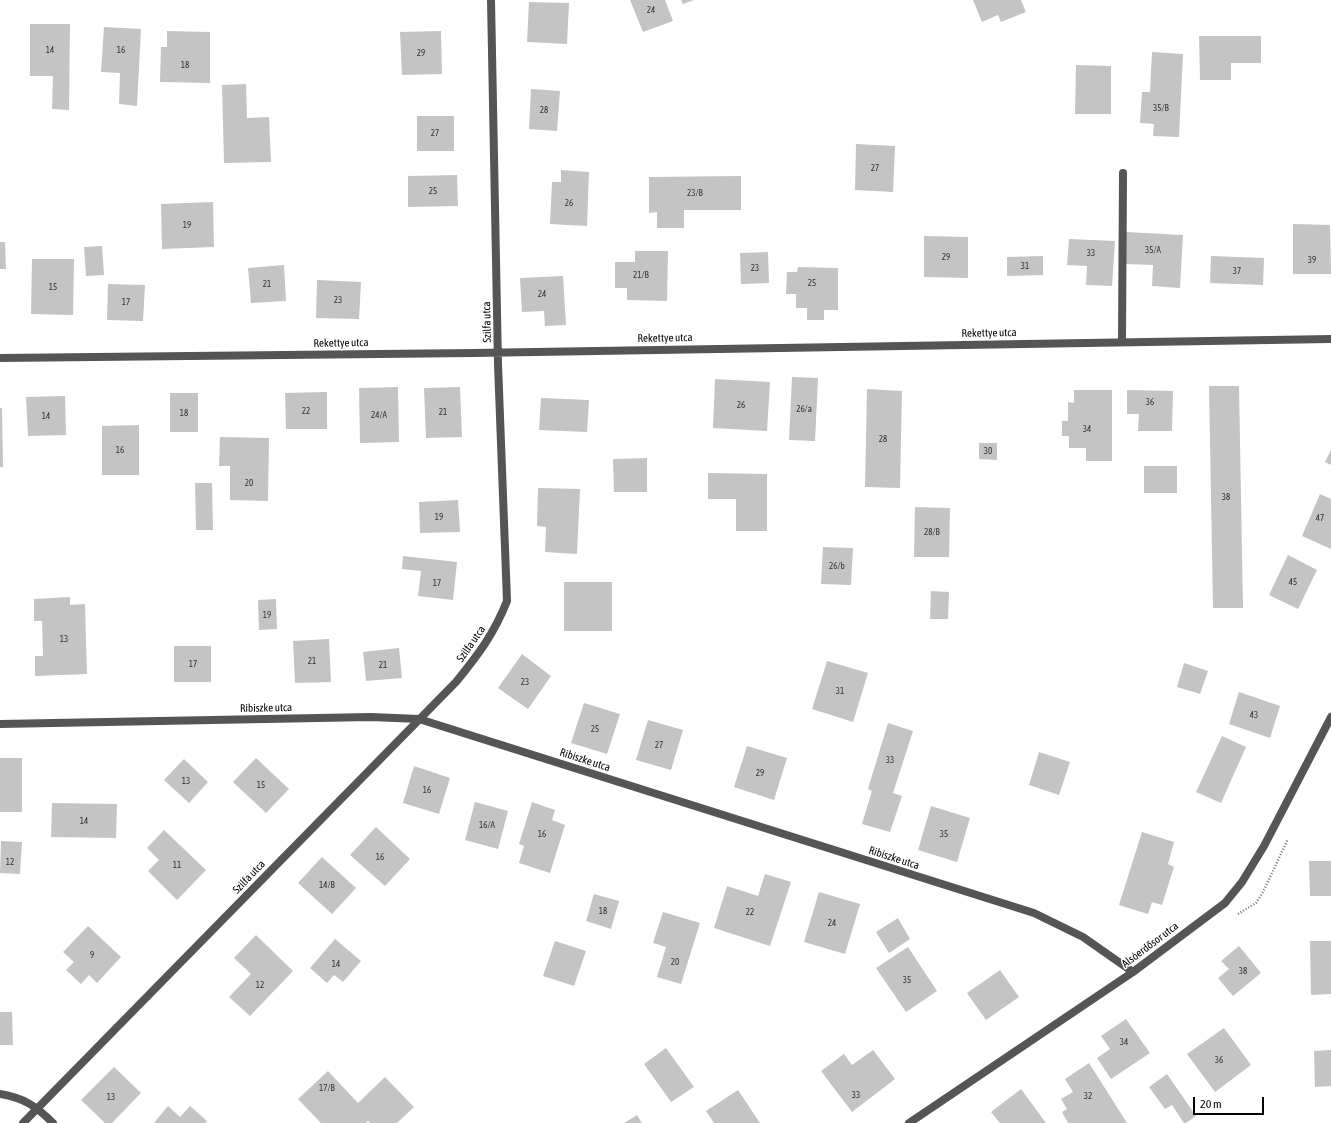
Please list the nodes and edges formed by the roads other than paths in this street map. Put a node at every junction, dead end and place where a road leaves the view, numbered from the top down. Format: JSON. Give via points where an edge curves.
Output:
{"nodes":[{"id":1,"x":491,"y":0,"type":"edge"},
{"id":2,"x":1123,"y":174,"type":"dead end"},
{"id":3,"x":1331,"y":339,"type":"edge"},
{"id":4,"x":1122,"y":342,"type":"junction"},
{"id":5,"x":498,"y":351,"type":"junction"},
{"id":6,"x":0,"y":358,"type":"edge"},
{"id":7,"x":1331,"y":717,"type":"edge"},
{"id":8,"x":419,"y":719,"type":"junction"},
{"id":9,"x":0,"y":724,"type":"edge"},
{"id":10,"x":1133,"y":972,"type":"junction"},
{"id":11,"x":0,"y":1094,"type":"edge"},
{"id":12,"x":39,"y":1108,"type":"junction"},
{"id":13,"x":23,"y":1123,"type":"edge"},
{"id":14,"x":53,"y":1123,"type":"edge"},
{"id":15,"x":909,"y":1123,"type":"edge"}],
"edges":[{"from":1,"to":5,"type":"street","name":"Szilfa utca"},
{"from":2,"to":4,"type":"street"},
{"from":3,"to":4,"type":"street","name":"Rekettye utca"},
{"from":4,"to":5,"type":"street","name":"Rekettye utca"},
{"from":5,"to":6,"type":"street","name":"Rekettye utca"},
{"from":5,"to":8,"type":"street","name":"Szilfa utca","via":[[507,601],[498,624],[480,652],[456,682]]},
{"from":7,"to":10,"type":"street","name":"Alsóerdősor utca","via":[[1264,846],[1242,882],[1225,903]]},
{"from":8,"to":9,"type":"street","name":"Ribiszke utca","via":[[371,717]]},
{"from":8,"to":10,"type":"street","name":"Ribiszke utca","via":[[1034,913],[1083,937]]},
{"from":8,"to":12,"type":"street","name":"Szilfa utca"},
{"from":10,"to":15,"type":"street","name":"Alsóerdősor utca"},
{"from":11,"to":12,"type":"street","via":[[16,1097]]},
{"from":12,"to":13,"type":"street","name":"Szilfa utca"},
{"from":12,"to":14,"type":"street"}]}
